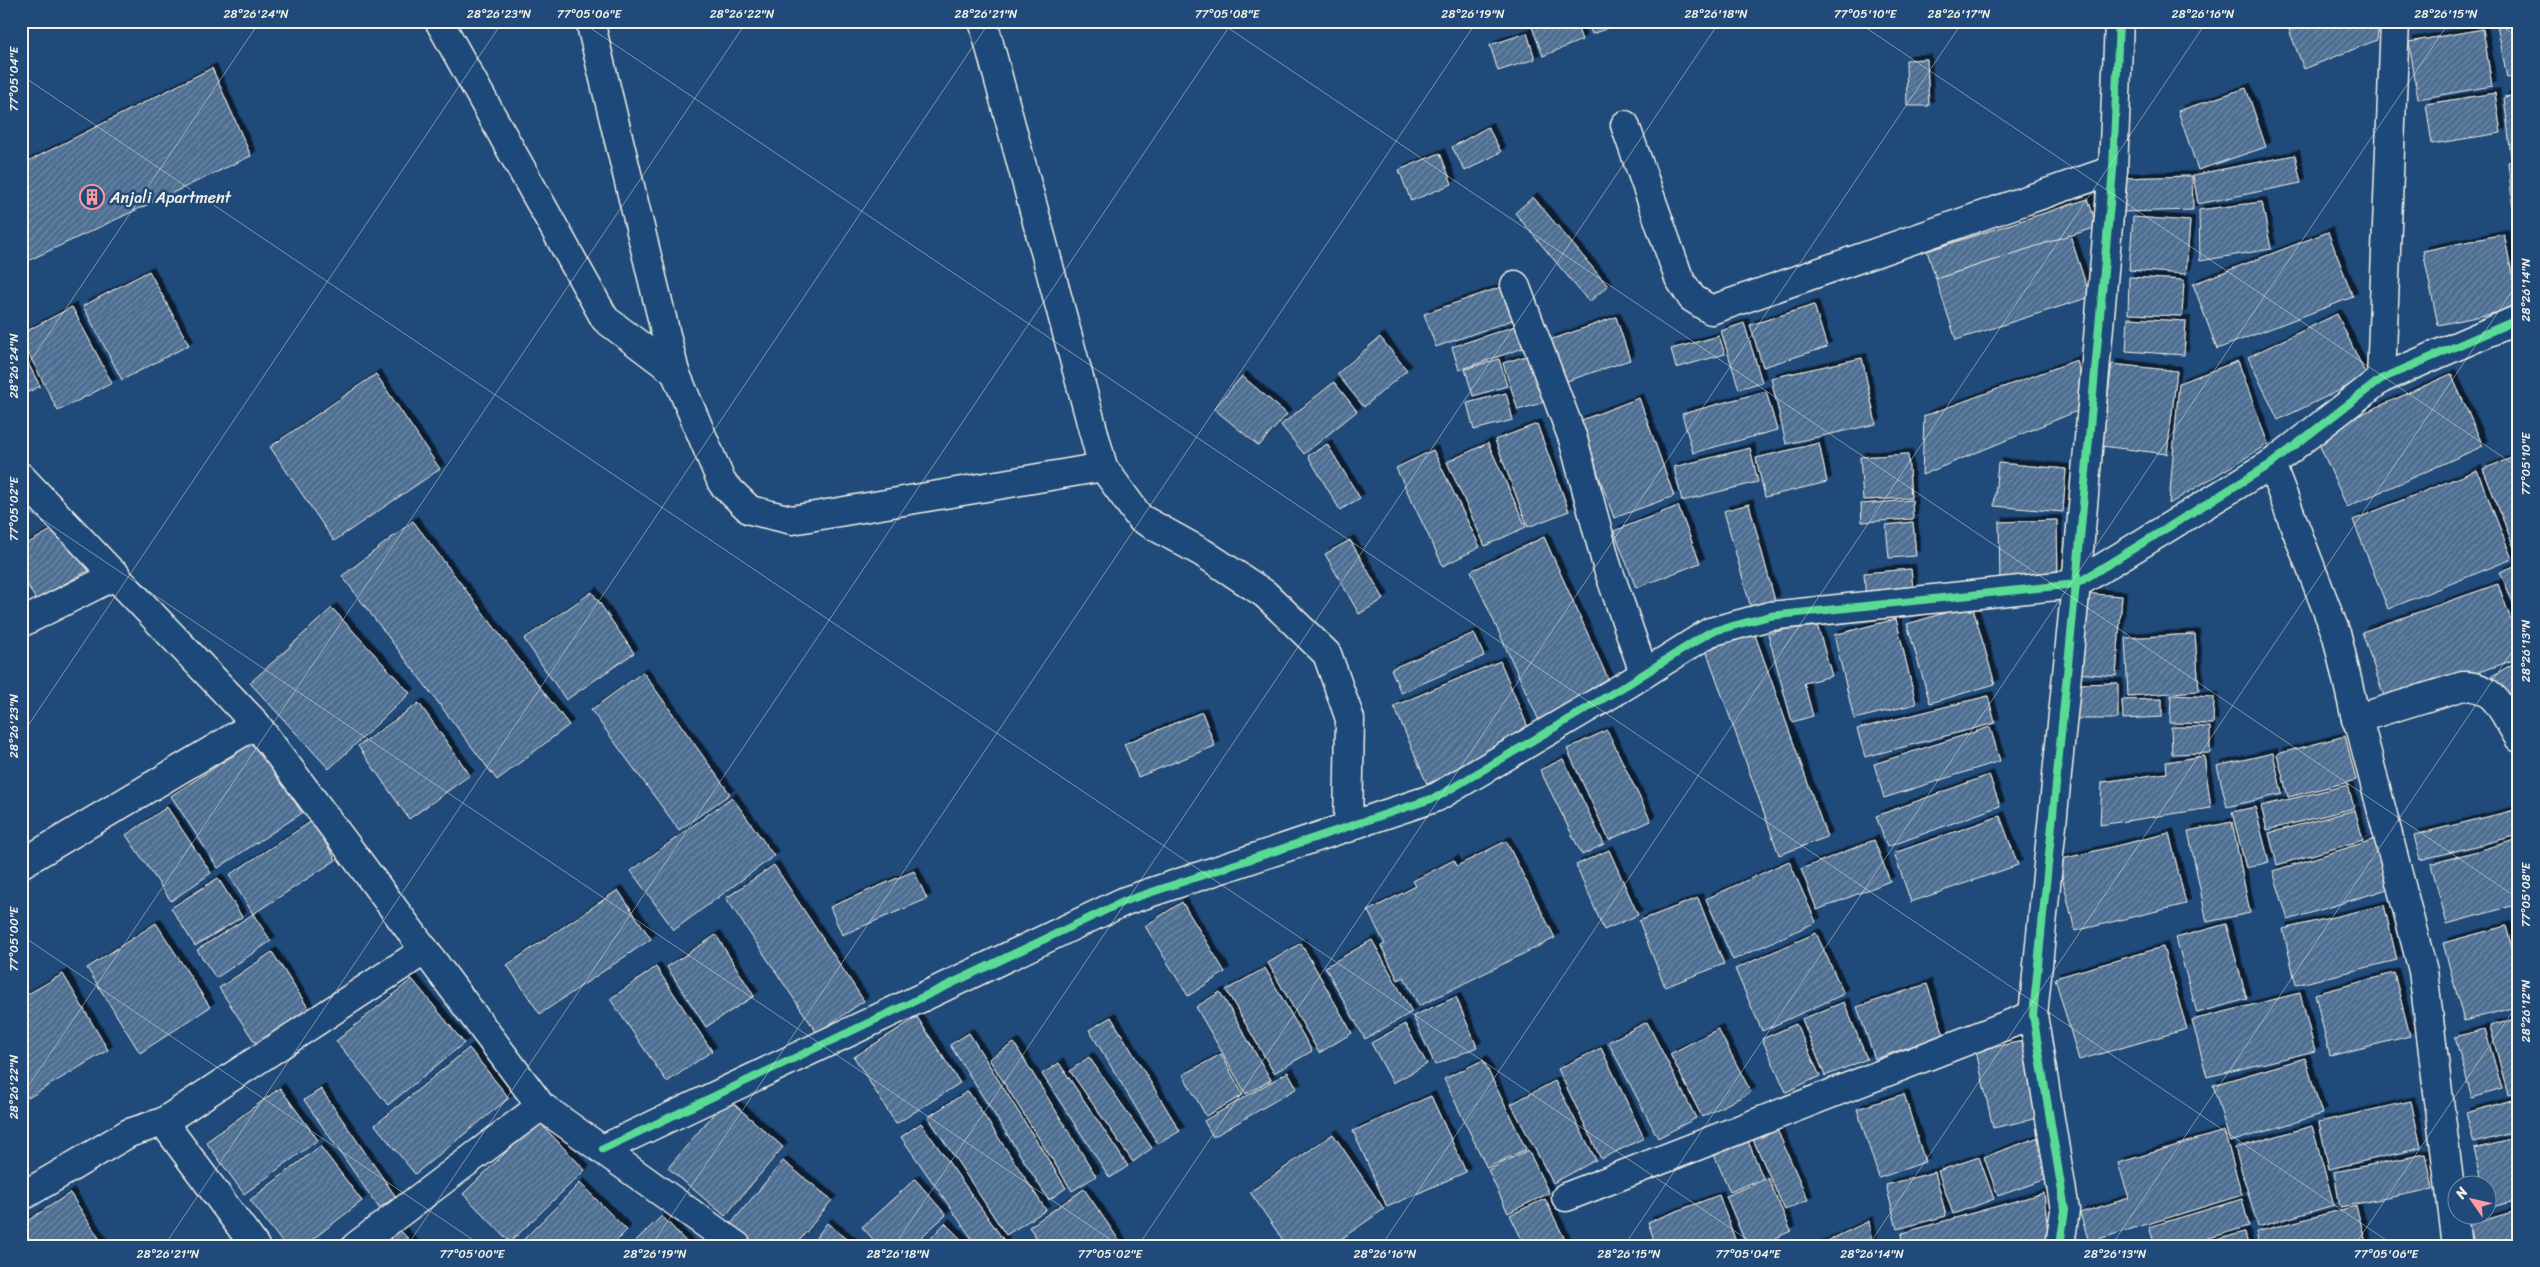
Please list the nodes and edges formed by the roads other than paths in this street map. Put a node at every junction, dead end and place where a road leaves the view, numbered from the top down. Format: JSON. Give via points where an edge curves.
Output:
{"nodes":[{"id":1,"x":439,"y":21,"type":"edge"},
{"id":2,"x":590,"y":21,"type":"edge"},
{"id":3,"x":983,"y":21,"type":"edge"},
{"id":4,"x":2119,"y":21,"type":"edge"},
{"id":5,"x":2395,"y":21,"type":"edge"},
{"id":6,"x":1625,"y":125,"type":"dead end"},
{"id":7,"x":2113,"y":170,"type":"junction"},
{"id":8,"x":1515,"y":285,"type":"dead end"},
{"id":9,"x":2519,"y":319,"type":"edge"},
{"id":10,"x":674,"y":372,"type":"junction"},
{"id":11,"x":2381,"y":379,"type":"junction"},
{"id":12,"x":2271,"y":464,"type":"junction"},
{"id":13,"x":1103,"y":467,"type":"junction"},
{"id":14,"x":21,"y":476,"type":"edge"},
{"id":15,"x":116,"y":575,"type":"junction"},
{"id":16,"x":2076,"y":584,"type":"junction"},
{"id":17,"x":21,"y":623,"type":"edge"},
{"id":18,"x":1644,"y":673,"type":"junction"},
{"id":19,"x":2356,"y":719,"type":"junction"},
{"id":20,"x":256,"y":724,"type":"junction"},
{"id":21,"x":2519,"y":738,"type":"edge"},
{"id":22,"x":1348,"y":828,"type":"junction"},
{"id":23,"x":21,"y":864,"type":"edge"},
{"id":24,"x":425,"y":950,"type":"junction"},
{"id":25,"x":2033,"y":1015,"type":"junction"},
{"id":26,"x":541,"y":1106,"type":"junction"},
{"id":27,"x":163,"y":1122,"type":"junction"},
{"id":28,"x":603,"y":1149,"type":"junction"},
{"id":29,"x":21,"y":1196,"type":"edge"},
{"id":30,"x":1566,"y":1197,"type":"dead end"},
{"id":31,"x":254,"y":1246,"type":"edge"},
{"id":32,"x":356,"y":1246,"type":"edge"},
{"id":33,"x":737,"y":1246,"type":"edge"},
{"id":34,"x":2060,"y":1246,"type":"edge"},
{"id":35,"x":2457,"y":1246,"type":"edge"}],
"edges":[{"from":1,"to":10,"type":"street","via":[[605,319]]},
{"from":2,"to":10,"type":"street"},
{"from":3,"to":13,"type":"street"},
{"from":4,"to":7,"type":"street"},
{"from":5,"to":11,"type":"street"},
{"from":6,"to":7,"type":"street","via":[[1678,278],[1692,298],[1711,310]]},
{"from":7,"to":16,"type":"street"},
{"from":8,"to":18,"type":"street","via":[[1573,439],[1607,566]]},
{"from":9,"to":11,"type":"street"},
{"from":10,"to":13,"type":"street","via":[[722,483],[750,510],[792,520]]},
{"from":11,"to":12,"type":"street"},
{"from":12,"to":16,"type":"street"},
{"from":12,"to":19,"type":"street","via":[[2337,636]]},
{"from":13,"to":22,"type":"street","via":[[1140,518],[1203,553],[1264,594],[1327,654],[1350,719]]},
{"from":14,"to":15,"type":"street"},
{"from":15,"to":17,"type":"street"},
{"from":15,"to":20,"type":"street"},
{"from":16,"to":18,"type":"street","via":[[1770,616],[1710,632]]},
{"from":16,"to":25,"type":"street"},
{"from":18,"to":22,"type":"street","via":[[1437,798]]},
{"from":19,"to":21,"type":"street","via":[[2454,689],[2477,686],[2491,693]]},
{"from":19,"to":35,"type":"street","via":[[2423,971]]},
{"from":20,"to":23,"type":"street"},
{"from":20,"to":24,"type":"street"},
{"from":22,"to":28,"type":"street","via":[[1125,902]]},
{"from":24,"to":26,"type":"street"},
{"from":24,"to":27,"type":"street"},
{"from":25,"to":30,"type":"street"},
{"from":25,"to":34,"type":"street","via":[[2065,1210]]},
{"from":26,"to":28,"type":"street"},
{"from":26,"to":32,"type":"street"},
{"from":27,"to":29,"type":"street","via":[[129,1133]]},
{"from":27,"to":31,"type":"street"},
{"from":28,"to":33,"type":"street"}]}
